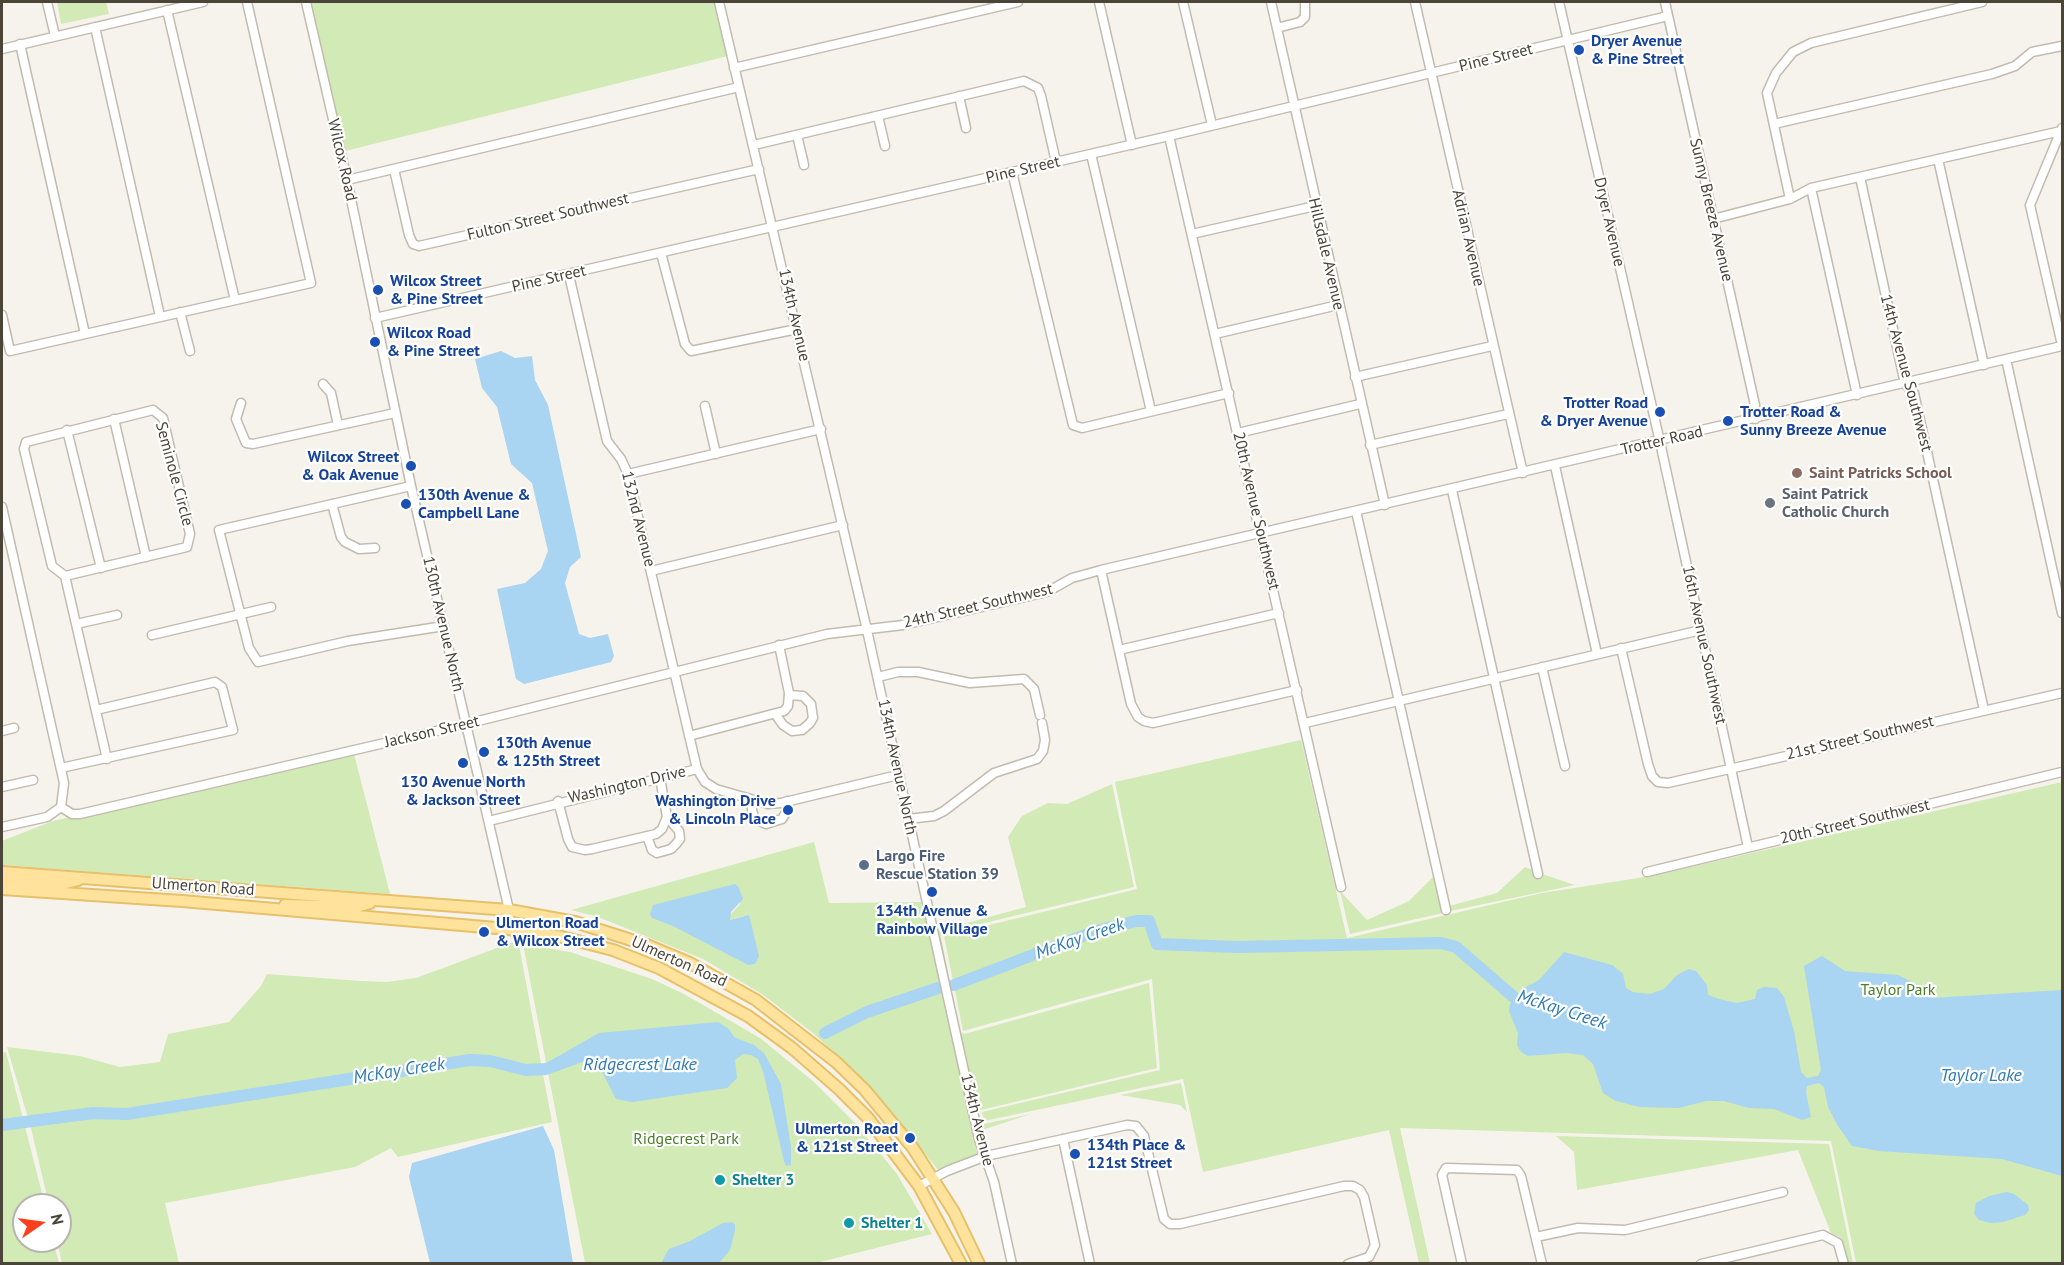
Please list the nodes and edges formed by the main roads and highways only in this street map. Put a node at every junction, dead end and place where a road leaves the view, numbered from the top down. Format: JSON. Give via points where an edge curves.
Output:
{"nodes":[{"id":1,"x":2,"y":872,"type":"edge"},
{"id":2,"x":87,"y":878,"type":"junction"},
{"id":3,"x":2,"y":881,"type":"edge"},
{"id":4,"x":2,"y":889,"type":"edge"},
{"id":5,"x":379,"y":900,"type":"junction"},
{"id":6,"x":281,"y":909,"type":"junction"},
{"id":7,"x":961,"y":1263,"type":"edge"},
{"id":8,"x":979,"y":1263,"type":"edge"}],
"edges":[{"from":1,"to":2,"type":"main road","name":"Ulmerton Road"},
{"from":2,"to":3,"type":"main road","via":[[58,885]]},
{"from":2,"to":5,"type":"main road","name":"Ulmerton Road"},
{"from":4,"to":6,"type":"main road","name":"Ulmerton Road"},
{"from":5,"to":6,"type":"main road","via":[[356,907],[286,903]]},
{"from":5,"to":8,"type":"main road","name":"Ulmerton Road","via":[[509,910],[575,922],[690,963],[756,1000],[810,1039],[865,1090],[934,1178]]},
{"from":6,"to":7,"type":"main road","name":"Ulmerton Road","via":[[562,937],[613,950],[659,968],[748,1016],[839,1089],[868,1118],[919,1186]]}]}
